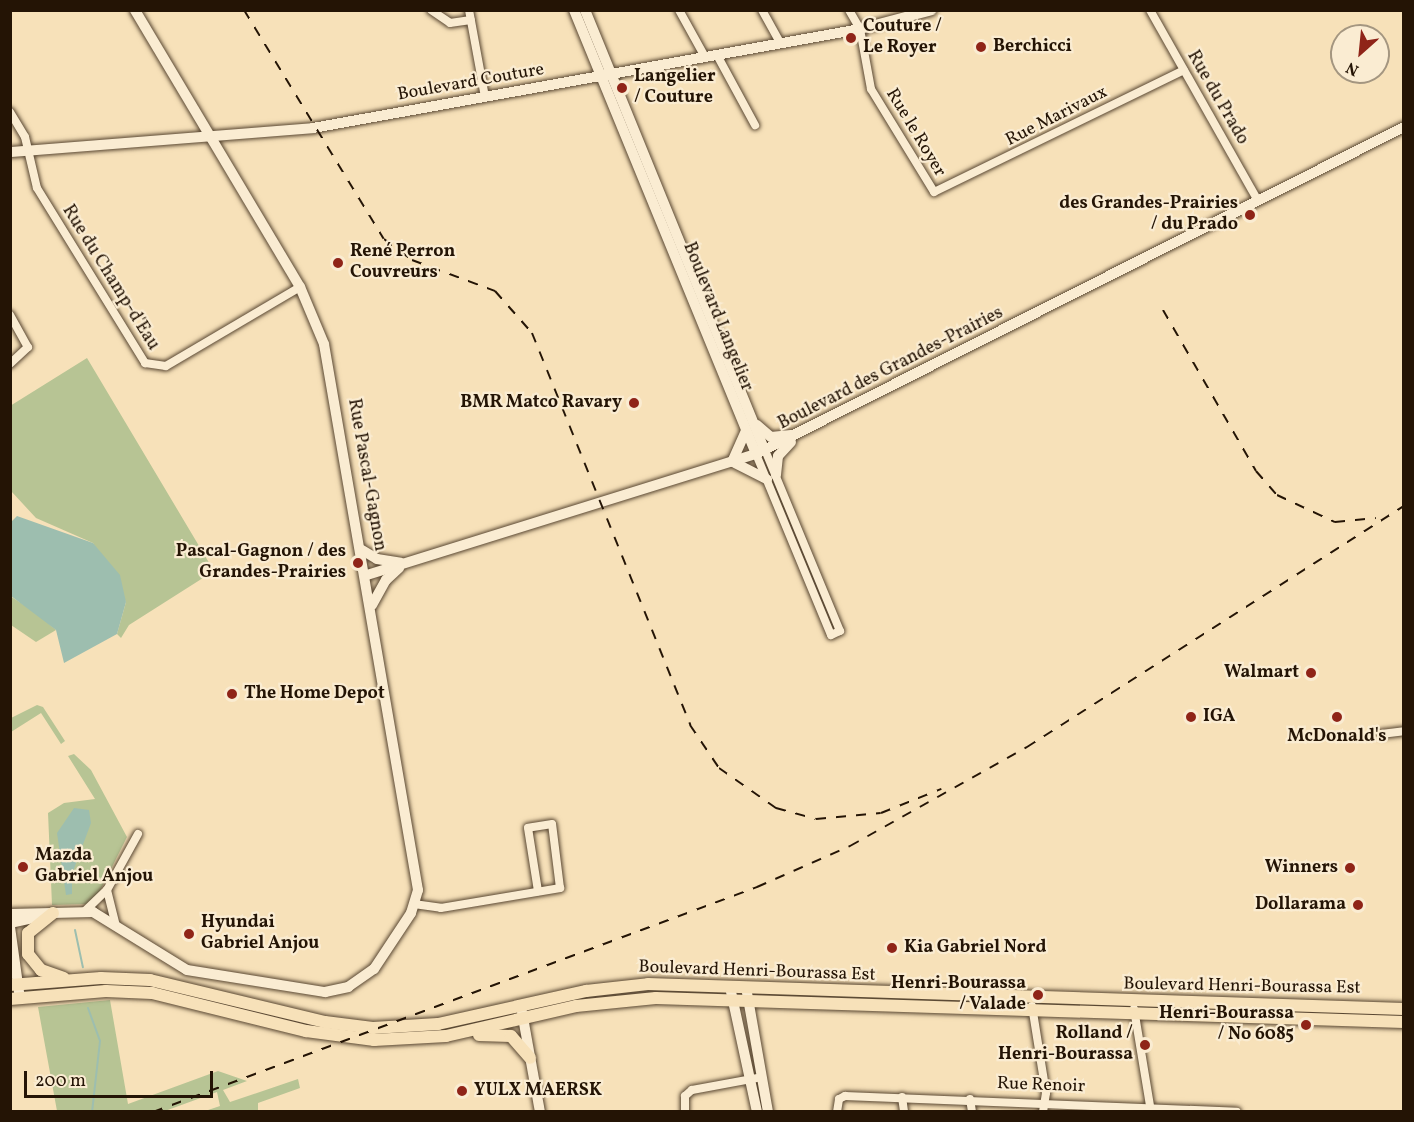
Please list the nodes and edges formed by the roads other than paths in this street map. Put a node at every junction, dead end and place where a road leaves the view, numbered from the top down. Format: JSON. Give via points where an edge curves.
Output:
{"nodes":[{"id":1,"x":135,"y":10,"type":"edge"},
{"id":2,"x":431,"y":10,"type":"edge"},
{"id":3,"x":469,"y":10,"type":"edge"},
{"id":4,"x":574,"y":10,"type":"edge"},
{"id":5,"x":585,"y":10,"type":"edge"},
{"id":6,"x":679,"y":10,"type":"edge"},
{"id":7,"x":762,"y":10,"type":"edge"},
{"id":8,"x":849,"y":10,"type":"edge"},
{"id":9,"x":1150,"y":10,"type":"edge"},
{"id":10,"x":928,"y":11,"type":"edge"},
{"id":11,"x":471,"y":20,"type":"junction"},
{"id":12,"x":860,"y":29,"type":"junction"},
{"id":13,"x":780,"y":44,"type":"junction"},
{"id":14,"x":717,"y":55,"type":"junction"},
{"id":15,"x":705,"y":57,"type":"junction"},
{"id":16,"x":1184,"y":70,"type":"junction"},
{"id":17,"x":606,"y":75,"type":"junction"},
{"id":18,"x":485,"y":97,"type":"junction"},
{"id":19,"x":10,"y":112,"type":"edge"},
{"id":20,"x":755,"y":125,"type":"dead end"},
{"id":21,"x":1404,"y":127,"type":"edge"},
{"id":22,"x":209,"y":134,"type":"junction"},
{"id":23,"x":30,"y":151,"type":"junction"},
{"id":24,"x":10,"y":152,"type":"edge"},
{"id":25,"x":944,"y":191,"type":"joint"},
{"id":26,"x":1258,"y":201,"type":"junction"},
{"id":27,"x":300,"y":287,"type":"junction"},
{"id":28,"x":10,"y":315,"type":"edge"},
{"id":29,"x":10,"y":364,"type":"edge"},
{"id":30,"x":750,"y":414,"type":"junction"},
{"id":31,"x":746,"y":430,"type":"junction"},
{"id":32,"x":803,"y":432,"type":"junction"},
{"id":33,"x":761,"y":452,"type":"junction"},
{"id":34,"x":732,"y":463,"type":"junction"},
{"id":35,"x":771,"y":477,"type":"junction"},
{"id":36,"x":362,"y":549,"type":"junction"},
{"id":37,"x":407,"y":563,"type":"junction"},
{"id":38,"x":367,"y":575,"type":"junction"},
{"id":39,"x":372,"y":605,"type":"junction"},
{"id":40,"x":1404,"y":731,"type":"edge"},
{"id":41,"x":1381,"y":734,"type":"dead end"},
{"id":42,"x":138,"y":834,"type":"dead end"},
{"id":43,"x":107,"y":890,"type":"junction"},
{"id":44,"x":538,"y":891,"type":"junction"},
{"id":45,"x":414,"y":904,"type":"junction"},
{"id":46,"x":85,"y":911,"type":"junction"},
{"id":47,"x":53,"y":913,"type":"junction"},
{"id":48,"x":10,"y":914,"type":"edge"},
{"id":49,"x":115,"y":922,"type":"junction"},
{"id":50,"x":10,"y":925,"type":"edge"},
{"id":51,"x":71,"y":980,"type":"junction"},
{"id":52,"x":14,"y":985,"type":"edge"},
{"id":53,"x":730,"y":987,"type":"junction"},
{"id":54,"x":746,"y":987,"type":"junction"},
{"id":55,"x":15,"y":999,"type":"edge"},
{"id":56,"x":1031,"y":1000,"type":"junction"},
{"id":57,"x":743,"y":1001,"type":"junction"},
{"id":58,"x":1134,"y":1003,"type":"junction"},
{"id":59,"x":520,"y":1006,"type":"junction"},
{"id":60,"x":1404,"y":1009,"type":"edge"},
{"id":61,"x":1034,"y":1013,"type":"junction"},
{"id":62,"x":1135,"y":1016,"type":"junction"},
{"id":63,"x":524,"y":1020,"type":"junction"},
{"id":64,"x":1404,"y":1022,"type":"edge"},
{"id":65,"x":466,"y":1033,"type":"junction"},
{"id":66,"x":530,"y":1058,"type":"junction"},
{"id":67,"x":757,"y":1078,"type":"junction"},
{"id":68,"x":902,"y":1097,"type":"junction"},
{"id":69,"x":970,"y":1100,"type":"junction"},
{"id":70,"x":1044,"y":1101,"type":"junction"},
{"id":71,"x":1151,"y":1108,"type":"edge"},
{"id":72,"x":540,"y":1112,"type":"edge"},
{"id":73,"x":685,"y":1112,"type":"edge"},
{"id":74,"x":757,"y":1112,"type":"edge"},
{"id":75,"x":768,"y":1112,"type":"edge"},
{"id":76,"x":837,"y":1112,"type":"edge"},
{"id":77,"x":904,"y":1112,"type":"edge"},
{"id":78,"x":972,"y":1112,"type":"edge"},
{"id":79,"x":1043,"y":1112,"type":"edge"},
{"id":80,"x":1237,"y":1112,"type":"edge"}],
"edges":[{"from":1,"to":22,"type":"street","name":"Rue Pascal-Gagnon"},
{"from":2,"to":11,"type":"street","via":[[450,23]]},
{"from":3,"to":11,"type":"street"},
{"from":4,"to":17,"type":"street","name":"Boulevard Langelier"},
{"from":5,"to":17,"type":"street","name":"Boulevard Langelier"},
{"from":6,"to":15,"type":"street"},
{"from":7,"to":13,"type":"street"},
{"from":8,"to":12,"type":"street","name":"Rue le Royer"},
{"from":9,"to":16,"type":"street","name":"Rue du Prado"},
{"from":10,"to":12,"type":"street","name":"Boulevard Couture"},
{"from":11,"to":18,"type":"street"},
{"from":12,"to":13,"type":"street","name":"Boulevard Couture"},
{"from":12,"to":25,"type":"street","name":"Rue le Royer","via":[[871,89],[927,184],[934,192]]},
{"from":13,"to":14,"type":"street","name":"Boulevard Couture"},
{"from":14,"to":15,"type":"street","name":"Boulevard Couture"},
{"from":14,"to":20,"type":"street"},
{"from":15,"to":17,"type":"street","name":"Boulevard Couture"},
{"from":16,"to":25,"type":"street","name":"Rue Marivaux"},
{"from":16,"to":26,"type":"street","name":"Rue du Prado"},
{"from":17,"to":18,"type":"street","name":"Boulevard Couture"},
{"from":17,"to":30,"type":"street","name":"Boulevard Langelier"},
{"from":17,"to":31,"type":"street","name":"Boulevard Langelier"},
{"from":18,"to":22,"type":"street","name":"Boulevard Couture","via":[[313,128]]},
{"from":19,"to":23,"type":"street","name":"Rue du Champ-d'Eau"},
{"from":21,"to":26,"type":"street","name":"Boulevard des Grandes-Prairies"},
{"from":22,"to":23,"type":"street","name":"Boulevard Couture"},
{"from":22,"to":27,"type":"street","name":"Rue Pascal-Gagnon"},
{"from":23,"to":24,"type":"street","name":"Boulevard Couture"},
{"from":23,"to":27,"type":"street","name":"Rue du Champ-d'Eau","via":[[37,188],[141,358],[152,367],[166,366]]},
{"from":26,"to":32,"type":"street","name":"Boulevard des Grandes-Prairies"},
{"from":27,"to":36,"type":"street","name":"Rue Pascal-Gagnon","via":[[333,378]]},
{"from":28,"to":29,"type":"street","via":[[28,347]]},
{"from":30,"to":32,"type":"street","via":[[771,437]]},
{"from":30,"to":33,"type":"street","name":"Boulevard Langelier"},
{"from":31,"to":33,"type":"street","name":"Boulevard Langelier"},
{"from":31,"to":34,"type":"street"},
{"from":32,"to":33,"type":"street","name":"Boulevard des Grandes-Prairies"},
{"from":32,"to":35,"type":"street","via":[[778,456]]},
{"from":33,"to":34,"type":"street","name":"Boulevard des Grandes-Prairies"},
{"from":33,"to":35,"type":"street","name":"Boulevard Langelier"},
{"from":34,"to":35,"type":"street"},
{"from":34,"to":37,"type":"street","name":"Boulevard des Grandes-Prairies"},
{"from":35,"to":35,"type":"street","name":"Boulevard Langelier","via":[[831,635],[840,631]]},
{"from":36,"to":37,"type":"street","via":[[384,561]]},
{"from":36,"to":38,"type":"street","name":"Rue Pascal-Gagnon"},
{"from":37,"to":38,"type":"street","name":"Boulevard des Grandes-Prairies"},
{"from":37,"to":39,"type":"street","via":[[386,580]]},
{"from":38,"to":39,"type":"street","name":"Rue Pascal-Gagnon"},
{"from":39,"to":45,"type":"street","name":"Rue Pascal-Gagnon","via":[[417,869]]},
{"from":40,"to":41,"type":"street"},
{"from":42,"to":43,"type":"street"},
{"from":43,"to":46,"type":"street"},
{"from":43,"to":49,"type":"street"},
{"from":44,"to":44,"type":"street","via":[[560,888],[552,824],[528,828]]},
{"from":44,"to":45,"type":"street","via":[[441,908]]},
{"from":45,"to":49,"type":"street","name":"Rue Pascal-Gagnon","via":[[388,951],[365,976],[325,992],[195,973],[161,957]]},
{"from":46,"to":47,"type":"street"},
{"from":46,"to":49,"type":"street"},
{"from":47,"to":48,"type":"street"},
{"from":47,"to":50,"type":"street"},
{"from":47,"to":51,"type":"main road","via":[[28,933],[28,954],[41,970]]},
{"from":50,"to":52,"type":"street"},
{"from":51,"to":52,"type":"main road","name":"Boulevard Henri-Bourassa Est"},
{"from":51,"to":59,"type":"main road","name":"Boulevard Henri-Bourassa Est","via":[[182,985],[292,1015],[373,1028],[438,1024]]},
{"from":52,"to":55,"type":"street"},
{"from":53,"to":54,"type":"main road","name":"Boulevard Henri-Bourassa Est"},
{"from":53,"to":57,"type":"street"},
{"from":53,"to":59,"type":"main road","name":"Boulevard Henri-Bourassa Est","via":[[623,986]]},
{"from":54,"to":56,"type":"main road","name":"Boulevard Henri-Bourassa Est"},
{"from":54,"to":57,"type":"street"},
{"from":55,"to":65,"type":"main road","name":"Boulevard Henri-Bourassa Est","via":[[140,992],[200,1001],[354,1038]]},
{"from":56,"to":58,"type":"main road","name":"Boulevard Henri-Bourassa Est"},
{"from":56,"to":61,"type":"street"},
{"from":57,"to":61,"type":"main road","name":"Boulevard Henri-Bourassa Est"},
{"from":57,"to":63,"type":"main road","name":"Boulevard Henri-Bourassa Est","via":[[625,999]]},
{"from":57,"to":67,"type":"street"},
{"from":58,"to":60,"type":"main road","name":"Boulevard Henri-Bourassa Est"},
{"from":58,"to":62,"type":"street"},
{"from":59,"to":63,"type":"street"},
{"from":61,"to":62,"type":"main road","name":"Boulevard Henri-Bourassa Est"},
{"from":61,"to":70,"type":"street"},
{"from":62,"to":64,"type":"main road","name":"Boulevard Henri-Bourassa Est"},
{"from":62,"to":71,"type":"street"},
{"from":63,"to":65,"type":"main road","name":"Boulevard Henri-Bourassa Est"},
{"from":63,"to":66,"type":"street"},
{"from":65,"to":66,"type":"main road","via":[[511,1036]]},
{"from":66,"to":72,"type":"street"},
{"from":67,"to":73,"type":"street","via":[[688,1092]]},
{"from":67,"to":74,"type":"street"},
{"from":67,"to":75,"type":"street"},
{"from":68,"to":69,"type":"street","name":"Rue Renoir"},
{"from":68,"to":76,"type":"street","name":"Rue Renoir","via":[[845,1096],[839,1099]]},
{"from":68,"to":77,"type":"street"},
{"from":69,"to":70,"type":"street","name":"Rue Renoir"},
{"from":69,"to":78,"type":"street"},
{"from":70,"to":71,"type":"street","name":"Rue Renoir"},
{"from":70,"to":79,"type":"street"},
{"from":71,"to":80,"type":"street","name":"Rue Renoir"}]}
